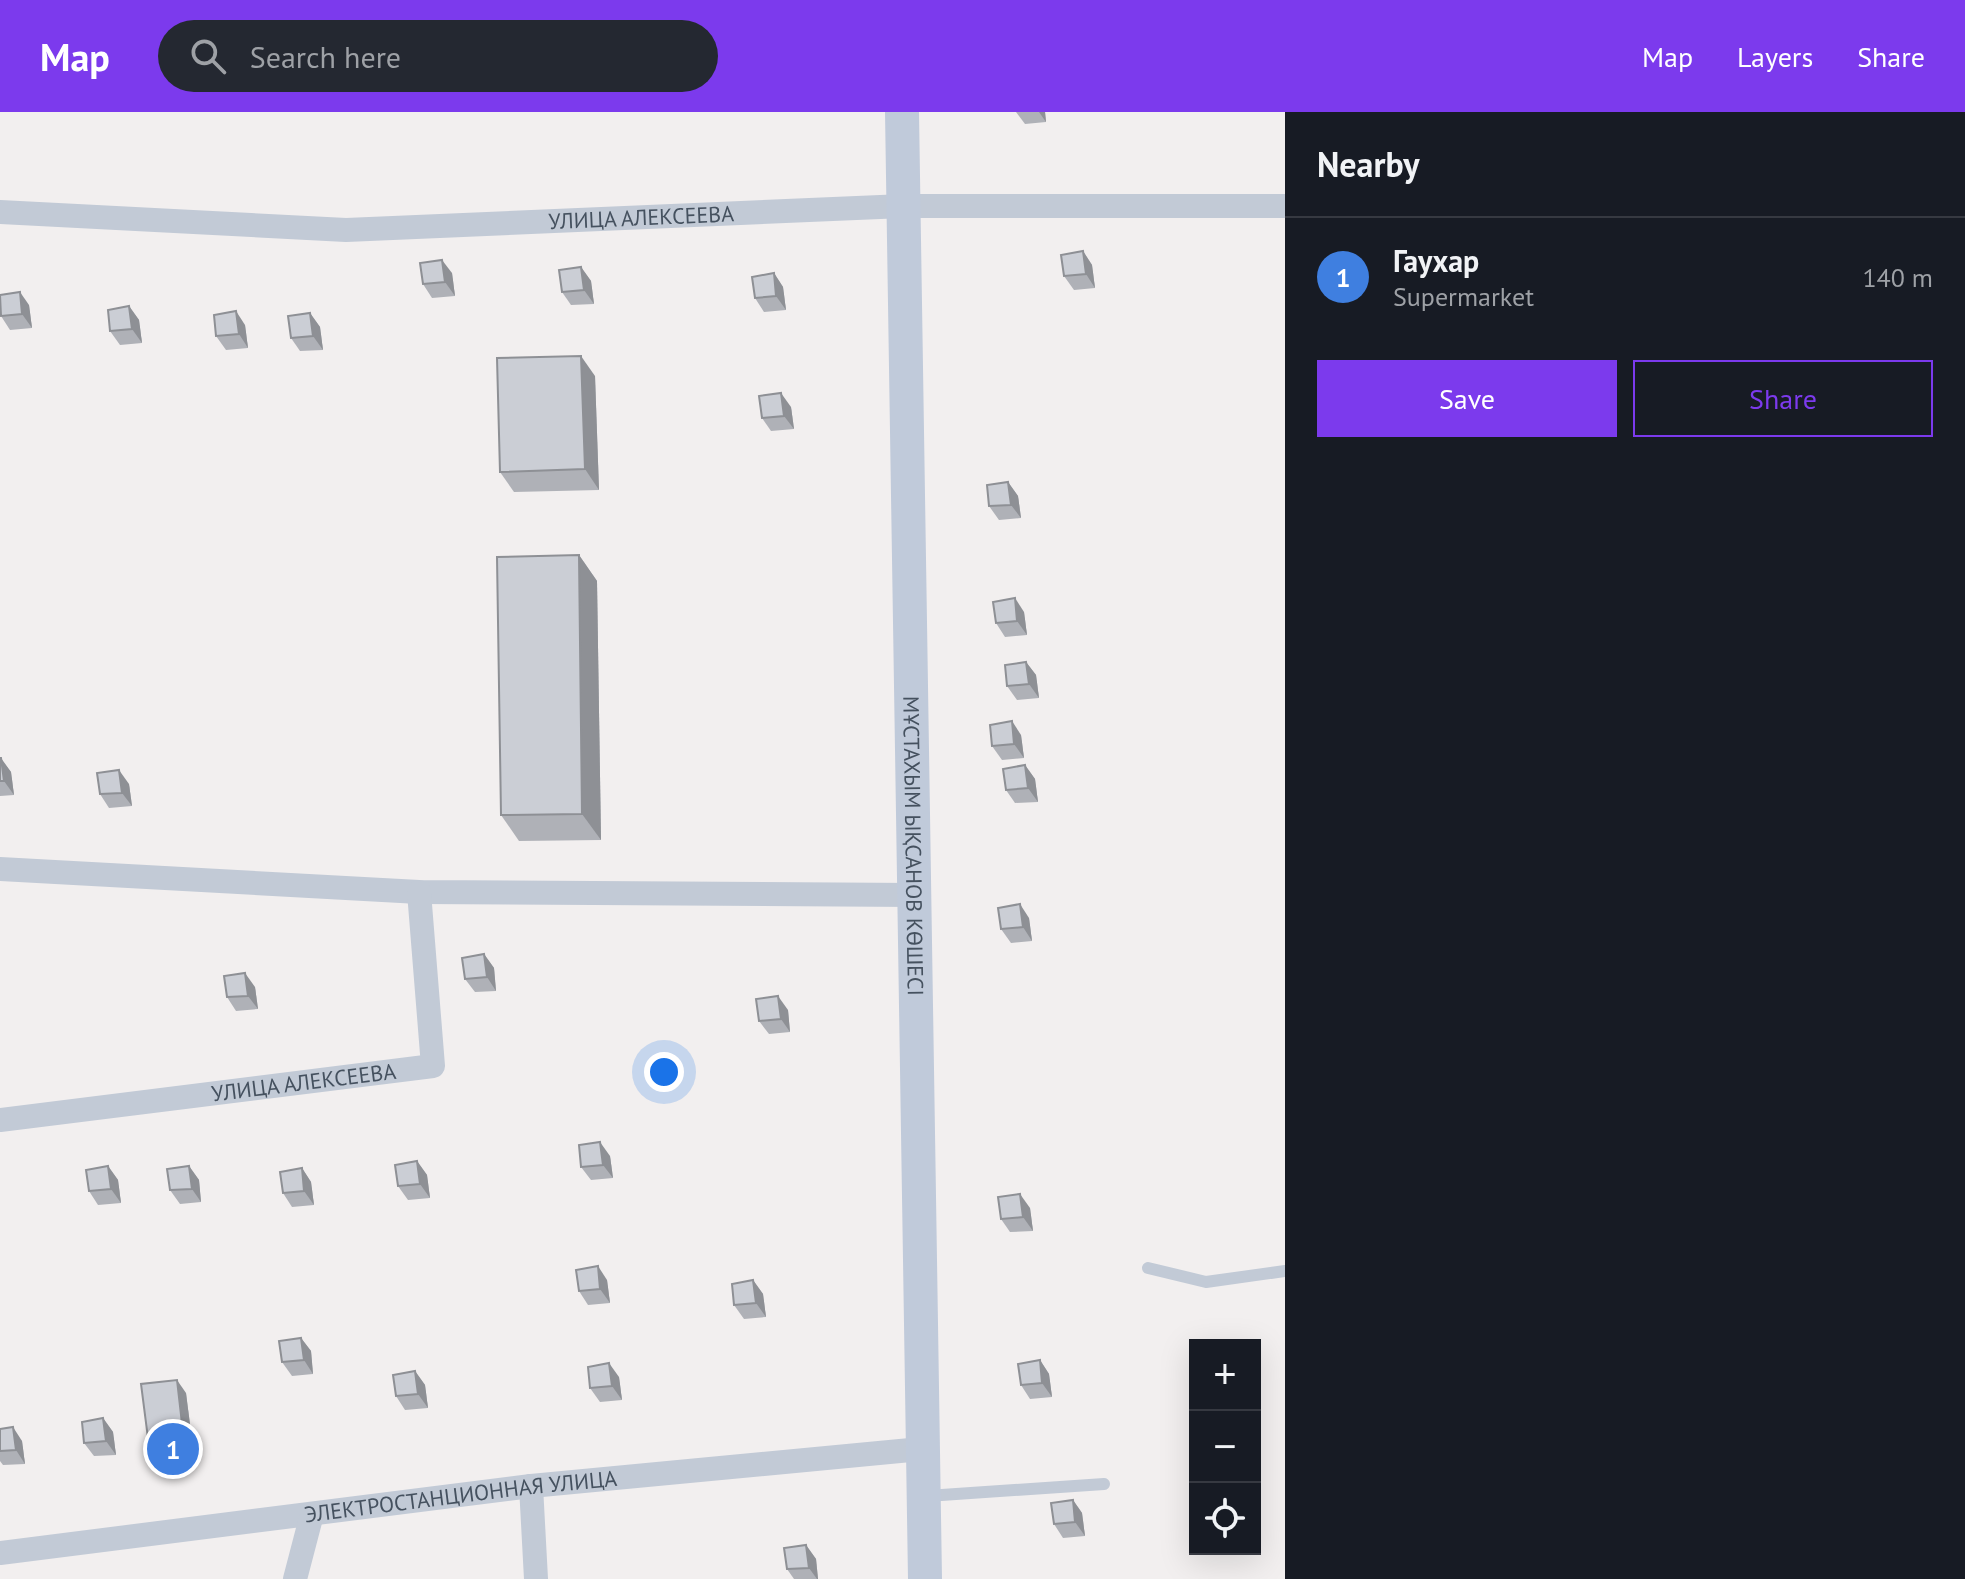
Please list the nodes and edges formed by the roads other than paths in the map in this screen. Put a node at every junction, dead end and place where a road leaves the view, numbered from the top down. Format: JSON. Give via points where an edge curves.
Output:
{"nodes":[{"id":1,"x":902,"y":112,"type":"edge"},
{"id":2,"x":904,"y":206,"type":"junction"},
{"id":3,"x":1285,"y":206,"type":"edge"},
{"id":4,"x":0,"y":212,"type":"edge"},
{"id":5,"x":0,"y":869,"type":"edge"},
{"id":6,"x":419,"y":892,"type":"junction"},
{"id":7,"x":915,"y":895,"type":"junction"},
{"id":8,"x":0,"y":1120,"type":"edge"},
{"id":9,"x":1148,"y":1268,"type":"dead end"},
{"id":10,"x":1285,"y":1271,"type":"edge"},
{"id":11,"x":921,"y":1449,"type":"junction"},
{"id":12,"x":1104,"y":1484,"type":"dead end"},
{"id":13,"x":531,"y":1486,"type":"junction"},
{"id":14,"x":924,"y":1497,"type":"junction"},
{"id":15,"x":312,"y":1514,"type":"junction"},
{"id":16,"x":0,"y":1553,"type":"edge"},
{"id":17,"x":295,"y":1579,"type":"edge"},
{"id":18,"x":536,"y":1579,"type":"edge"},
{"id":19,"x":925,"y":1579,"type":"edge"}],
"edges":[{"from":1,"to":2,"type":"main road","name":"МҰСТАХЫМ ЫҚСАНОВ КӨШЕСІ"},
{"from":2,"to":3,"type":"street","name":"УЛИЦА АЛЕКСЕЕВА"},
{"from":2,"to":4,"type":"street","name":"УЛИЦА АЛЕКСЕЕВА","via":[[346,230]]},
{"from":2,"to":7,"type":"main road","name":"МҰСТАХЫМ ЫҚСАНОВ КӨШЕСІ"},
{"from":5,"to":6,"type":"street"},
{"from":6,"to":7,"type":"street"},
{"from":6,"to":8,"type":"street","name":"УЛИЦА АЛЕКСЕЕВА","via":[[433,1066]]},
{"from":7,"to":11,"type":"main road","name":"МҰСТАХЫМ ЫҚСАНОВ КӨШЕСІ"},
{"from":9,"to":10,"type":"lane","via":[[1206,1282]]},
{"from":11,"to":13,"type":"street","name":"ЭЛЕКТРОСТАНЦИОННАЯ УЛИЦА"},
{"from":11,"to":14,"type":"main road","name":"МҰСТАХЫМ ЫҚСАНОВ КӨШЕСІ"},
{"from":12,"to":14,"type":"lane"},
{"from":13,"to":15,"type":"street","name":"ЭЛЕКТРОСТАНЦИОННАЯ УЛИЦА"},
{"from":13,"to":18,"type":"street"},
{"from":14,"to":19,"type":"main road","name":"МҰСТАХЫМ ЫҚСАНОВ КӨШЕСІ"},
{"from":15,"to":16,"type":"street","name":"ЭЛЕКТРОСТАНЦИОННАЯ УЛИЦА"},
{"from":15,"to":17,"type":"street"}]}
